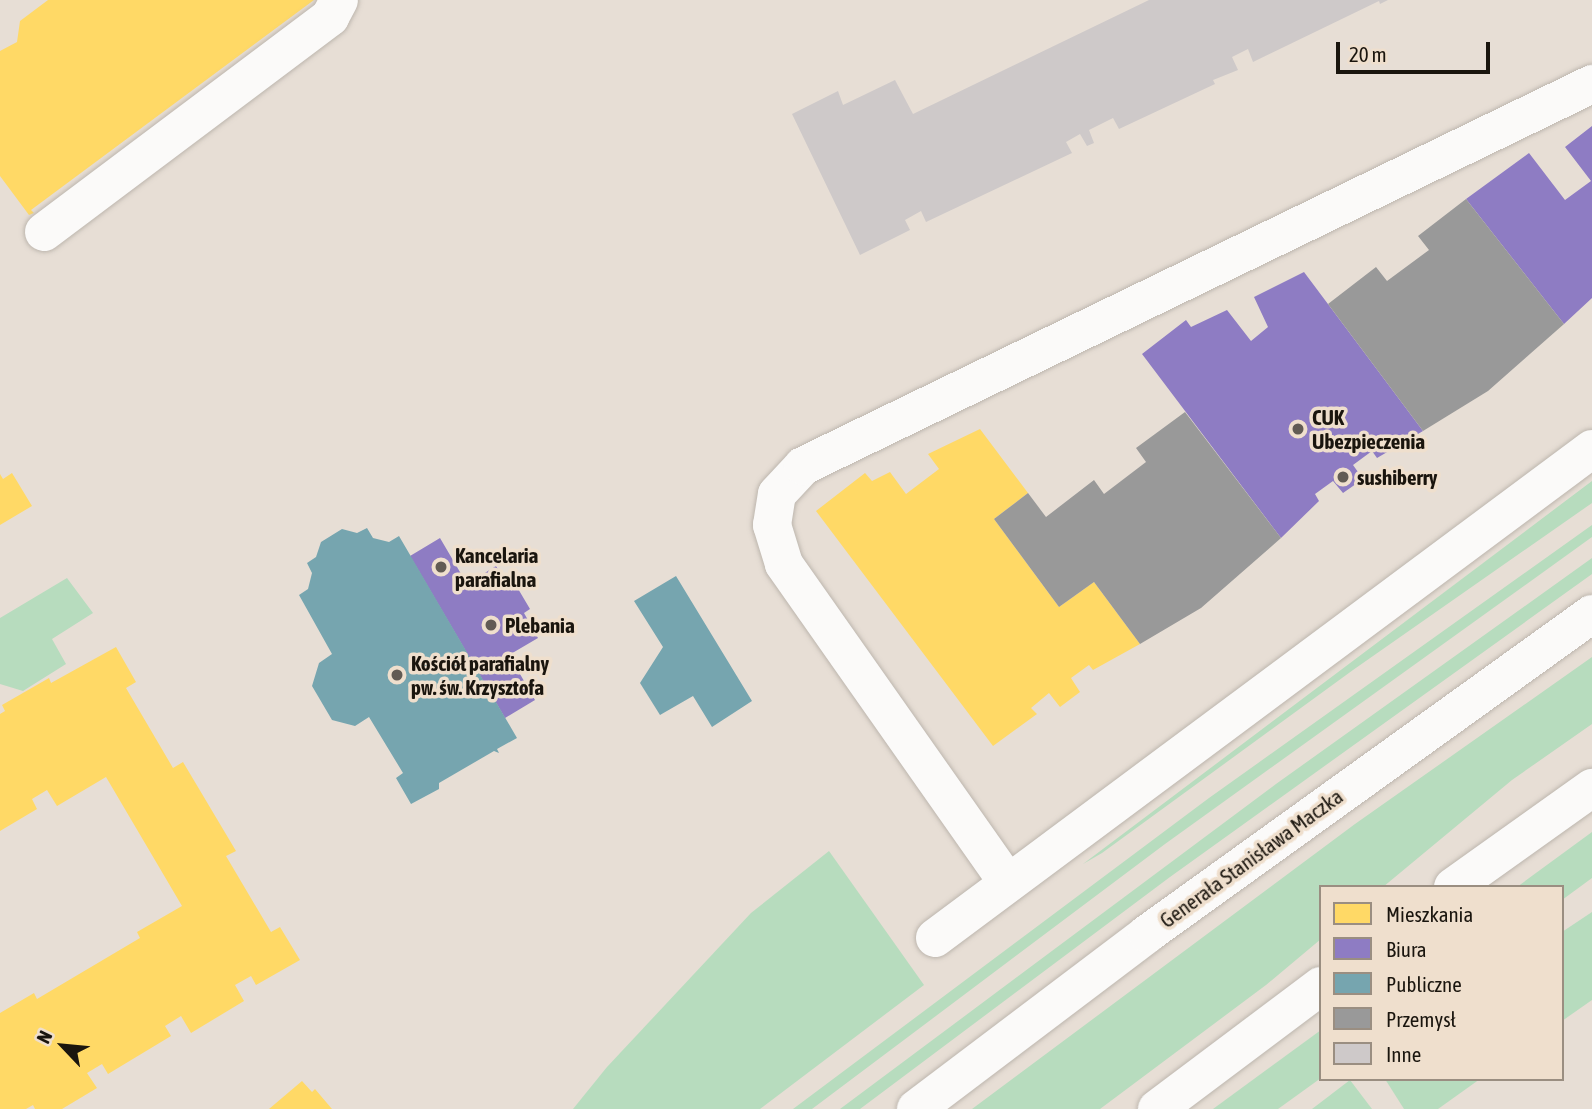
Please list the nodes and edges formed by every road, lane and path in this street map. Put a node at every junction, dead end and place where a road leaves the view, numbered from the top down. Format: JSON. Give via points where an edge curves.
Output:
{"nodes":[{"id":1,"x":339,"y":0,"type":"edge"},
{"id":2,"x":1592,"y":85,"type":"edge"},
{"id":3,"x":44,"y":232,"type":"dead end"},
{"id":4,"x":1592,"y":449,"type":"edge"},
{"id":5,"x":1592,"y":614,"type":"edge"},
{"id":6,"x":1592,"y":788,"type":"edge"},
{"id":7,"x":1008,"y":884,"type":"junction"},
{"id":8,"x":1456,"y":885,"type":"edge"},
{"id":9,"x":935,"y":938,"type":"dead end"},
{"id":10,"x":1319,"y":988,"type":"edge"},
{"id":11,"x":915,"y":1109,"type":"edge"},
{"id":12,"x":1157,"y":1109,"type":"edge"}],
"edges":[{"from":1,"to":3,"type":"main road","via":[[330,17]]},
{"from":2,"to":7,"type":"main road","via":[[803,466],[777,494],[772,524],[784,564]]},
{"from":4,"to":7,"type":"main road"},
{"from":5,"to":11,"type":"main road","name":"Generała Stanisława Maczka","via":[[1147,934]]},
{"from":6,"to":8,"type":"main road"},
{"from":7,"to":9,"type":"main road"},
{"from":10,"to":12,"type":"main road"}]}
